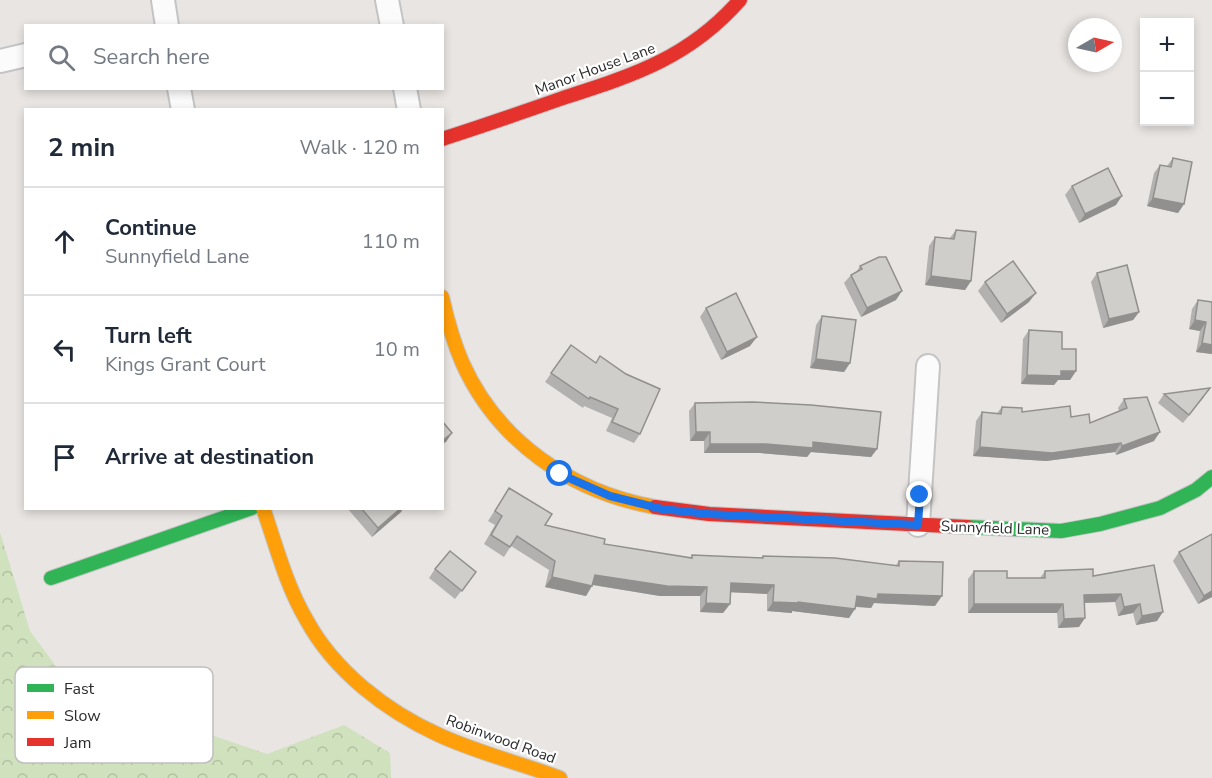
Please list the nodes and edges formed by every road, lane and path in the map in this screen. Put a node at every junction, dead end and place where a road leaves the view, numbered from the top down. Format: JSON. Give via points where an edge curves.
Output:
{"nodes":[{"id":1,"x":387,"y":0,"type":"edge"},
{"id":2,"x":740,"y":0,"type":"edge"},
{"id":3,"x":392,"y":24,"type":"edge"},
{"id":4,"x":24,"y":55,"type":"edge"},
{"id":5,"x":0,"y":61,"type":"edge"},
{"id":6,"x":179,"y":90,"type":"edge"},
{"id":7,"x":405,"y":90,"type":"edge"},
{"id":8,"x":183,"y":108,"type":"edge"},
{"id":9,"x":409,"y":108,"type":"edge"},
{"id":10,"x":444,"y":139,"type":"edge"},
{"id":11,"x":444,"y":306,"type":"edge"},
{"id":12,"x":928,"y":366,"type":"dead end"},
{"id":13,"x":1212,"y":477,"type":"edge"},
{"id":14,"x":246,"y":510,"type":"edge"},
{"id":15,"x":264,"y":510,"type":"edge"},
{"id":16,"x":918,"y":525,"type":"junction"},
{"id":17,"x":51,"y":578,"type":"dead end"},
{"id":18,"x":560,"y":778,"type":"edge"}],
"edges":[{"from":1,"to":3,"type":"street"},
{"from":2,"to":10,"type":"street","name":"Manor House Lane","via":[[703,38],[668,60]]},
{"from":4,"to":5,"type":"street"},
{"from":6,"to":8,"type":"street"},
{"from":7,"to":9,"type":"street"},
{"from":11,"to":16,"type":"street","name":"Sunnyfield Lane","via":[[461,363],[486,405],[517,442],[560,474],[610,496],[662,509]]},
{"from":12,"to":16,"type":"street"},
{"from":13,"to":16,"type":"street","name":"Sunnyfield Lane","via":[[1159,509],[1061,531]]},
{"from":14,"to":17,"type":"street"},
{"from":15,"to":18,"type":"street","name":"Robinwood Road","via":[[307,621],[336,662],[383,704],[438,735]]}]}
